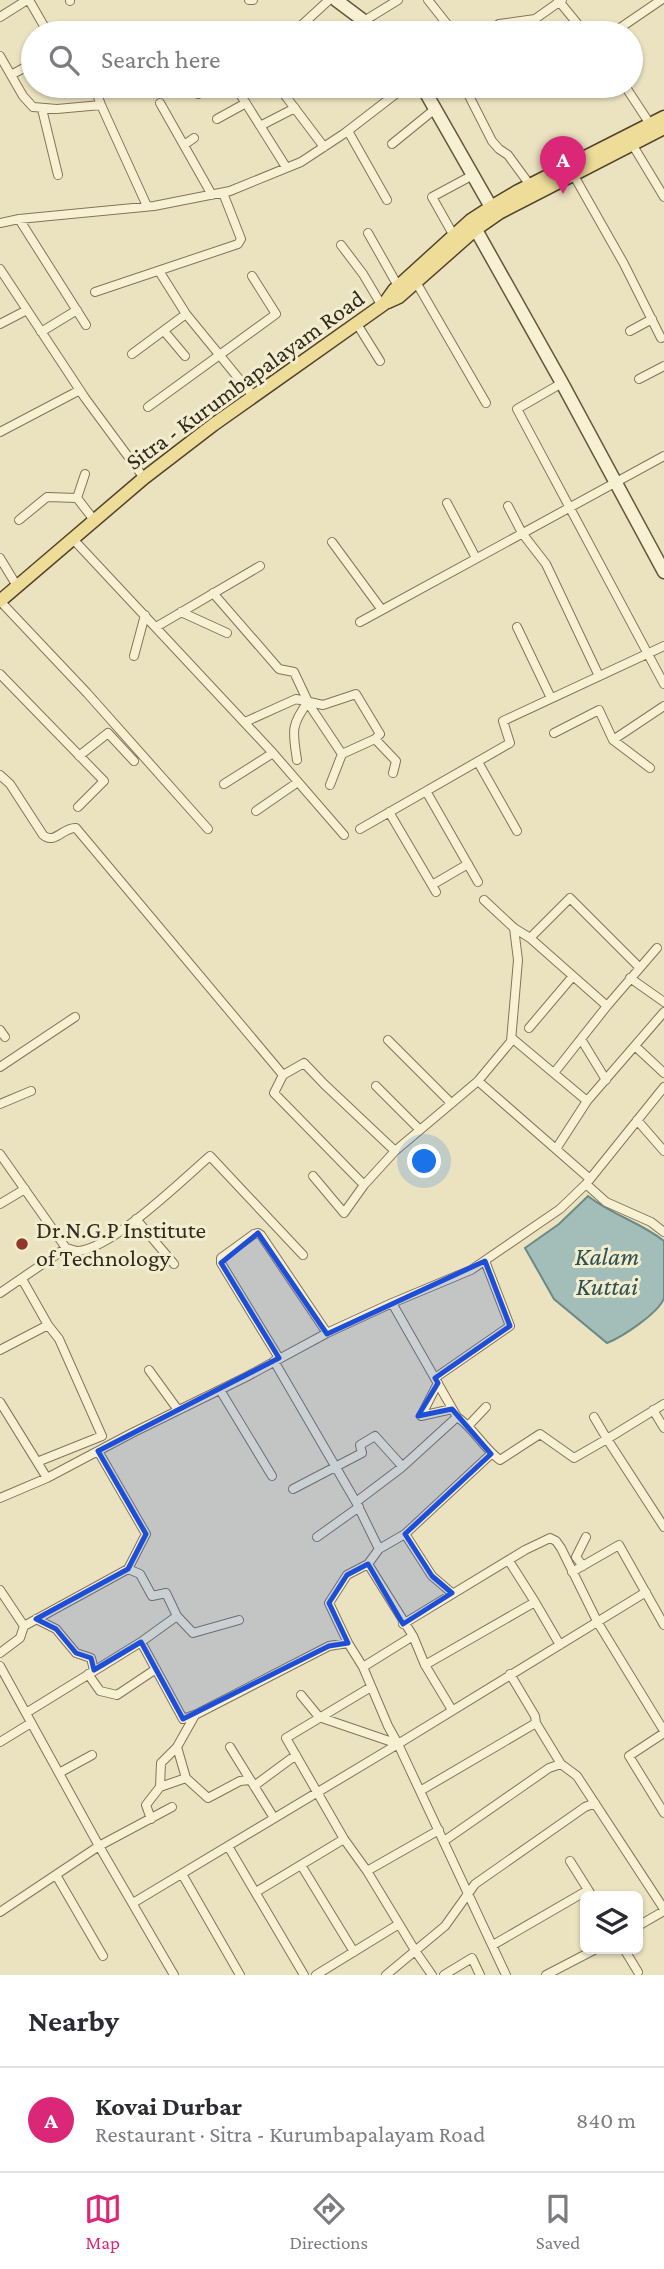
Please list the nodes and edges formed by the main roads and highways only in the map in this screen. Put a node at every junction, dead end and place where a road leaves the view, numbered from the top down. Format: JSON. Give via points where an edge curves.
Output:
{"nodes":[{"id":1,"x":664,"y":117,"type":"edge"},
{"id":2,"x":664,"y":128,"type":"edge"},
{"id":3,"x":474,"y":225,"type":"junction"},
{"id":4,"x":383,"y":305,"type":"junction"},
{"id":5,"x":0,"y":601,"type":"edge"}],
"edges":[{"from":1,"to":3,"type":"main road","name":"Sitra - Kurumbapalayam Road","via":[[530,184],[491,207]]},
{"from":2,"to":3,"type":"main road"},
{"from":3,"to":4,"type":"main road","via":[[399,297]]},
{"from":3,"to":4,"type":"main road","name":"Sitra - Kurumbapalayam Road","via":[[454,236]]},
{"from":4,"to":5,"type":"main road","name":"Sitra - Kurumbapalayam Road","via":[[144,478]]}]}
